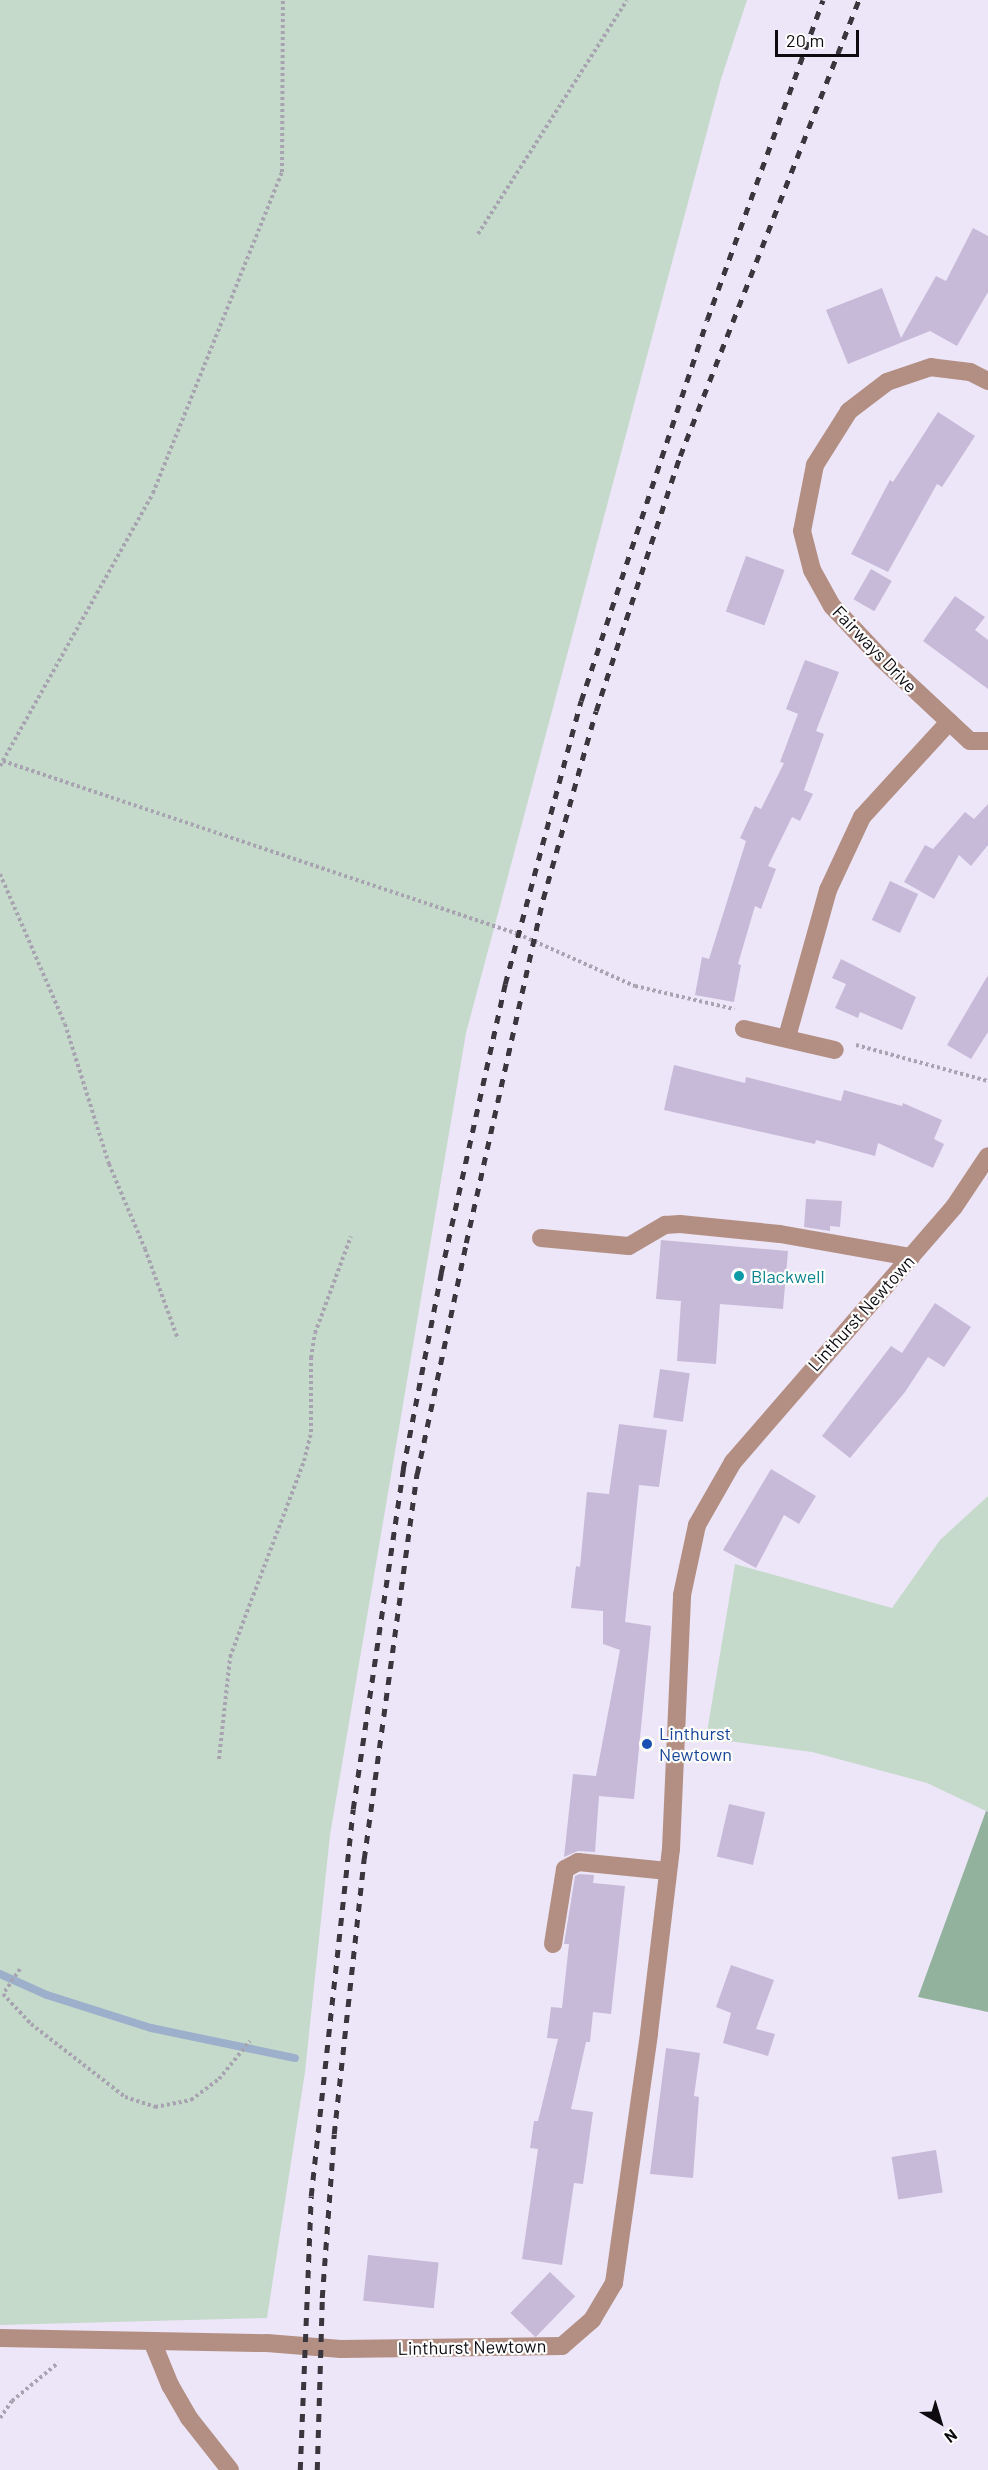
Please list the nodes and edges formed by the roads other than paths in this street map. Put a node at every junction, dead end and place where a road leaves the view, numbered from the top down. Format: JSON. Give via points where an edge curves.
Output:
{"nodes":[{"id":1,"x":988,"y":381,"type":"edge"},
{"id":2,"x":949,"y":722,"type":"junction"},
{"id":3,"x":979,"y":741,"type":"edge"},
{"id":4,"x":744,"y":1029,"type":"road end"},
{"id":5,"x":788,"y":1037,"type":"junction"},
{"id":6,"x":835,"y":1050,"type":"road end"},
{"id":7,"x":988,"y":1156,"type":"edge"},
{"id":8,"x":541,"y":1238,"type":"dead end"},
{"id":9,"x":911,"y":1257,"type":"junction"},
{"id":10,"x":668,"y":1871,"type":"junction"},
{"id":11,"x":553,"y":1944,"type":"dead end"},
{"id":12,"x":0,"y":2338,"type":"edge"},
{"id":13,"x":152,"y":2341,"type":"junction"},
{"id":14,"x":230,"y":2470,"type":"edge"}],
"edges":[{"from":1,"to":2,"type":"street","name":"Fairways Drive","via":[[970,372],[931,367],[887,382],[849,411],[815,465],[802,531],[812,570],[832,606]]},
{"from":2,"to":3,"type":"street","name":"Fairways Drive"},
{"from":2,"to":5,"type":"street","via":[[862,817],[828,890]]},
{"from":4,"to":5,"type":"street"},
{"from":5,"to":6,"type":"street"},
{"from":7,"to":9,"type":"street","name":"Linthurst Newtown","via":[[954,1207]]},
{"from":8,"to":9,"type":"street","via":[[629,1246],[665,1225],[680,1224],[780,1234]]},
{"from":9,"to":10,"type":"street","name":"Linthurst Newtown","via":[[733,1462],[698,1525],[682,1595]]},
{"from":10,"to":11,"type":"street","via":[[578,1862],[565,1869]]},
{"from":10,"to":13,"type":"street","name":"Linthurst Newtown","via":[[614,2283],[592,2320],[562,2346],[341,2349]]},
{"from":12,"to":13,"type":"street","name":"Linthurst Newtown"},
{"from":13,"to":14,"type":"street","via":[[189,2418]]}]}
